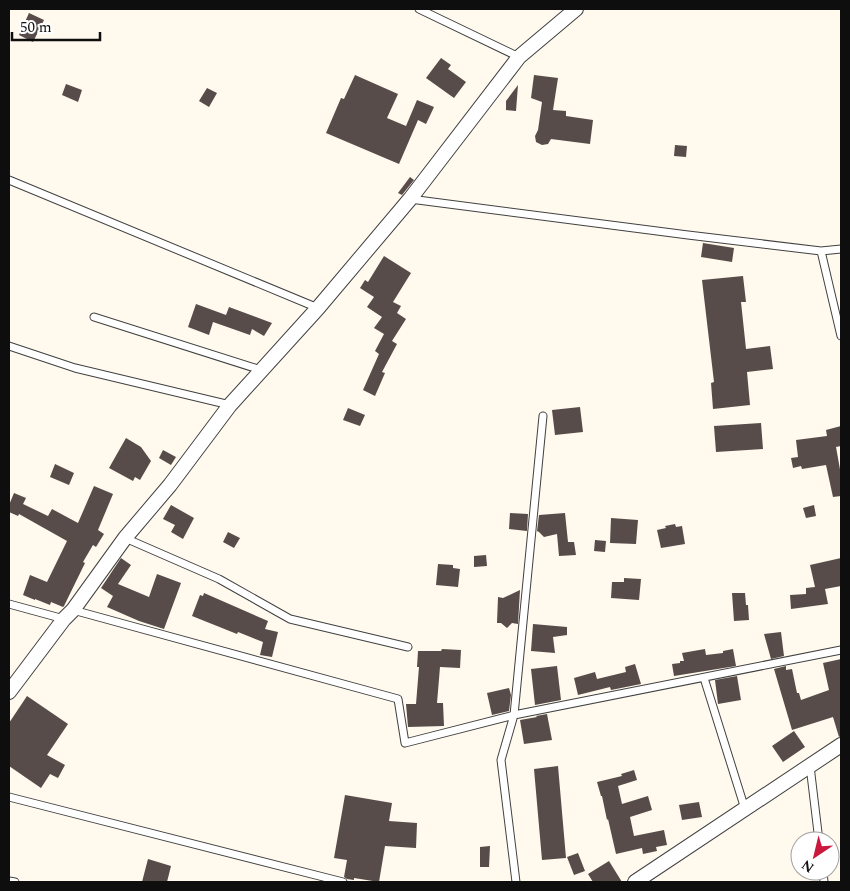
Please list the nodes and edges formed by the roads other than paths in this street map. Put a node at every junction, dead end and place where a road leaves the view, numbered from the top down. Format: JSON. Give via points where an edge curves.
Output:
{"nodes":[{"id":1,"x":419,"y":9,"type":"edge"},
{"id":2,"x":576,"y":9,"type":"edge"},
{"id":3,"x":520,"y":57,"type":"junction"},
{"id":4,"x":9,"y":180,"type":"edge"},
{"id":5,"x":410,"y":199,"type":"junction"},
{"id":6,"x":841,"y":249,"type":"edge"},
{"id":7,"x":821,"y":251,"type":"junction"},
{"id":8,"x":318,"y":308,"type":"junction"},
{"id":9,"x":94,"y":318,"type":"dead end"},
{"id":10,"x":841,"y":336,"type":"edge"},
{"id":11,"x":9,"y":346,"type":"edge"},
{"id":12,"x":261,"y":370,"type":"junction"},
{"id":13,"x":230,"y":405,"type":"junction"},
{"id":14,"x":543,"y":416,"type":"dead end"},
{"id":15,"x":125,"y":538,"type":"junction"},
{"id":16,"x":9,"y":604,"type":"edge"},
{"id":17,"x":68,"y":614,"type":"junction"},
{"id":18,"x":408,"y":647,"type":"dead end"},
{"id":19,"x":841,"y":650,"type":"edge"},
{"id":20,"x":704,"y":678,"type":"junction"},
{"id":21,"x":9,"y":692,"type":"edge"},
{"id":22,"x":514,"y":715,"type":"junction"},
{"id":23,"x":841,"y":745,"type":"edge"},
{"id":24,"x":810,"y":766,"type":"junction"},
{"id":25,"x":9,"y":797,"type":"edge"},
{"id":26,"x":745,"y":809,"type":"junction"},
{"id":27,"x":818,"y":831,"type":"edge"},
{"id":28,"x":9,"y":881,"type":"edge"},
{"id":29,"x":15,"y":882,"type":"edge"},
{"id":30,"x":344,"y":882,"type":"edge"},
{"id":31,"x":516,"y":882,"type":"edge"},
{"id":32,"x":635,"y":882,"type":"edge"}],
"edges":[{"from":1,"to":3,"type":"lane"},
{"from":2,"to":3,"type":"street"},
{"from":3,"to":5,"type":"street"},
{"from":4,"to":8,"type":"lane"},
{"from":5,"to":7,"type":"lane"},
{"from":5,"to":8,"type":"street"},
{"from":6,"to":7,"type":"lane"},
{"from":7,"to":10,"type":"lane"},
{"from":8,"to":12,"type":"street"},
{"from":9,"to":12,"type":"lane"},
{"from":11,"to":13,"type":"lane","via":[[75,368]]},
{"from":12,"to":13,"type":"street"},
{"from":13,"to":15,"type":"street"},
{"from":14,"to":22,"type":"lane"},
{"from":15,"to":17,"type":"street"},
{"from":15,"to":18,"type":"lane","via":[[219,579],[290,619]]},
{"from":16,"to":17,"type":"lane"},
{"from":17,"to":21,"type":"street"},
{"from":17,"to":22,"type":"lane","via":[[398,698],[404,743]]},
{"from":19,"to":20,"type":"lane"},
{"from":20,"to":22,"type":"lane"},
{"from":20,"to":26,"type":"lane"},
{"from":22,"to":31,"type":"lane","via":[[501,760]]},
{"from":23,"to":24,"type":"street"},
{"from":24,"to":26,"type":"street"},
{"from":24,"to":27,"type":"lane"},
{"from":25,"to":30,"type":"lane"},
{"from":26,"to":32,"type":"street"},
{"from":28,"to":29,"type":"lane"}]}
